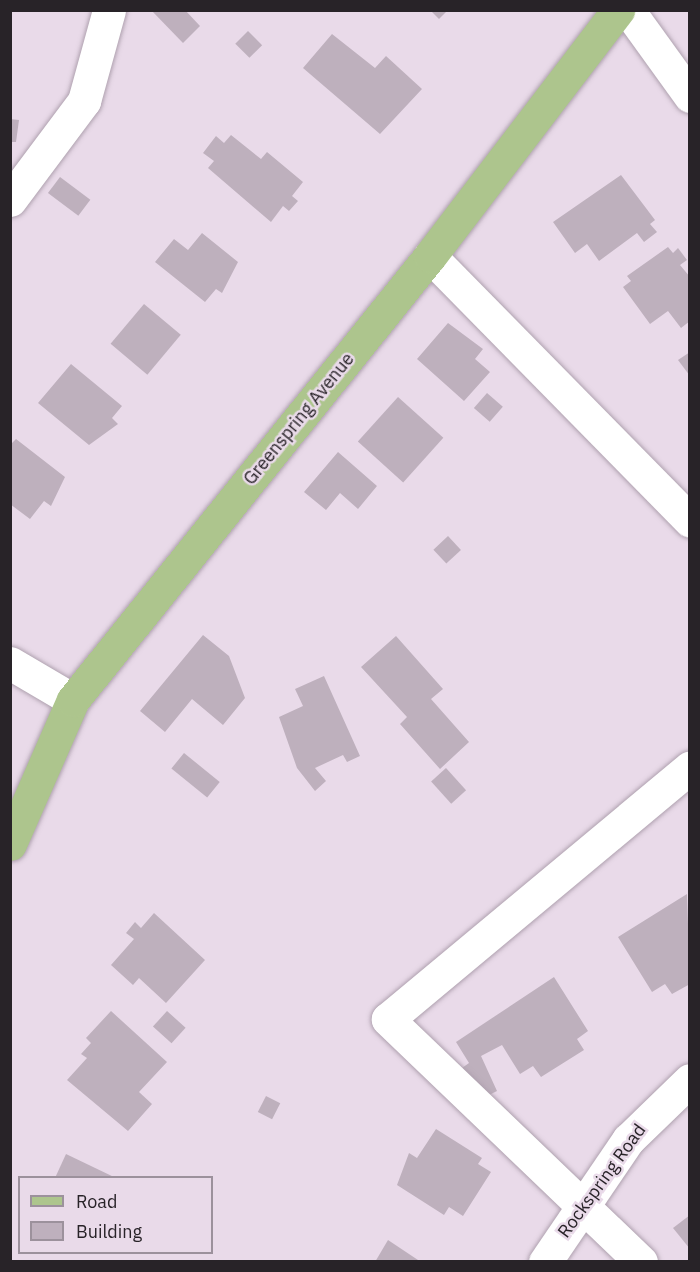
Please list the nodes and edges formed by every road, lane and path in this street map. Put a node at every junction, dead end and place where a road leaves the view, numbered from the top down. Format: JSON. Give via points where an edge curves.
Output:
{"nodes":[{"id":1,"x":108,"y":10,"type":"edge"},
{"id":2,"x":618,"y":10,"type":"edge"},
{"id":3,"x":628,"y":10,"type":"edge"},
{"id":4,"x":690,"y":96,"type":"edge"},
{"id":5,"x":10,"y":200,"type":"edge"},
{"id":6,"x":430,"y":256,"type":"junction"},
{"id":7,"x":690,"y":521,"type":"edge"},
{"id":8,"x":10,"y":663,"type":"edge"},
{"id":9,"x":73,"y":700,"type":"junction"},
{"id":10,"x":690,"y":767,"type":"edge"},
{"id":11,"x":10,"y":844,"type":"edge"},
{"id":12,"x":690,"y":1080,"type":"edge"},
{"id":13,"x":584,"y":1203,"type":"junction"},
{"id":14,"x":545,"y":1262,"type":"edge"},
{"id":15,"x":641,"y":1262,"type":"edge"}],
"edges":[{"from":1,"to":5,"type":"street","via":[[84,100]]},
{"from":2,"to":6,"type":"main road","name":"Greenspring Avenue"},
{"from":3,"to":4,"type":"street"},
{"from":6,"to":7,"type":"street"},
{"from":6,"to":9,"type":"main road","name":"Greenspring Avenue"},
{"from":8,"to":9,"type":"street"},
{"from":9,"to":11,"type":"main road","name":"Greenspring Avenue"},
{"from":10,"to":13,"type":"street","via":[[388,1018]]},
{"from":12,"to":13,"type":"street","name":"Rockspring Road","via":[[628,1140]]},
{"from":13,"to":14,"type":"street","name":"Rockspring Road"},
{"from":13,"to":15,"type":"street"}]}
